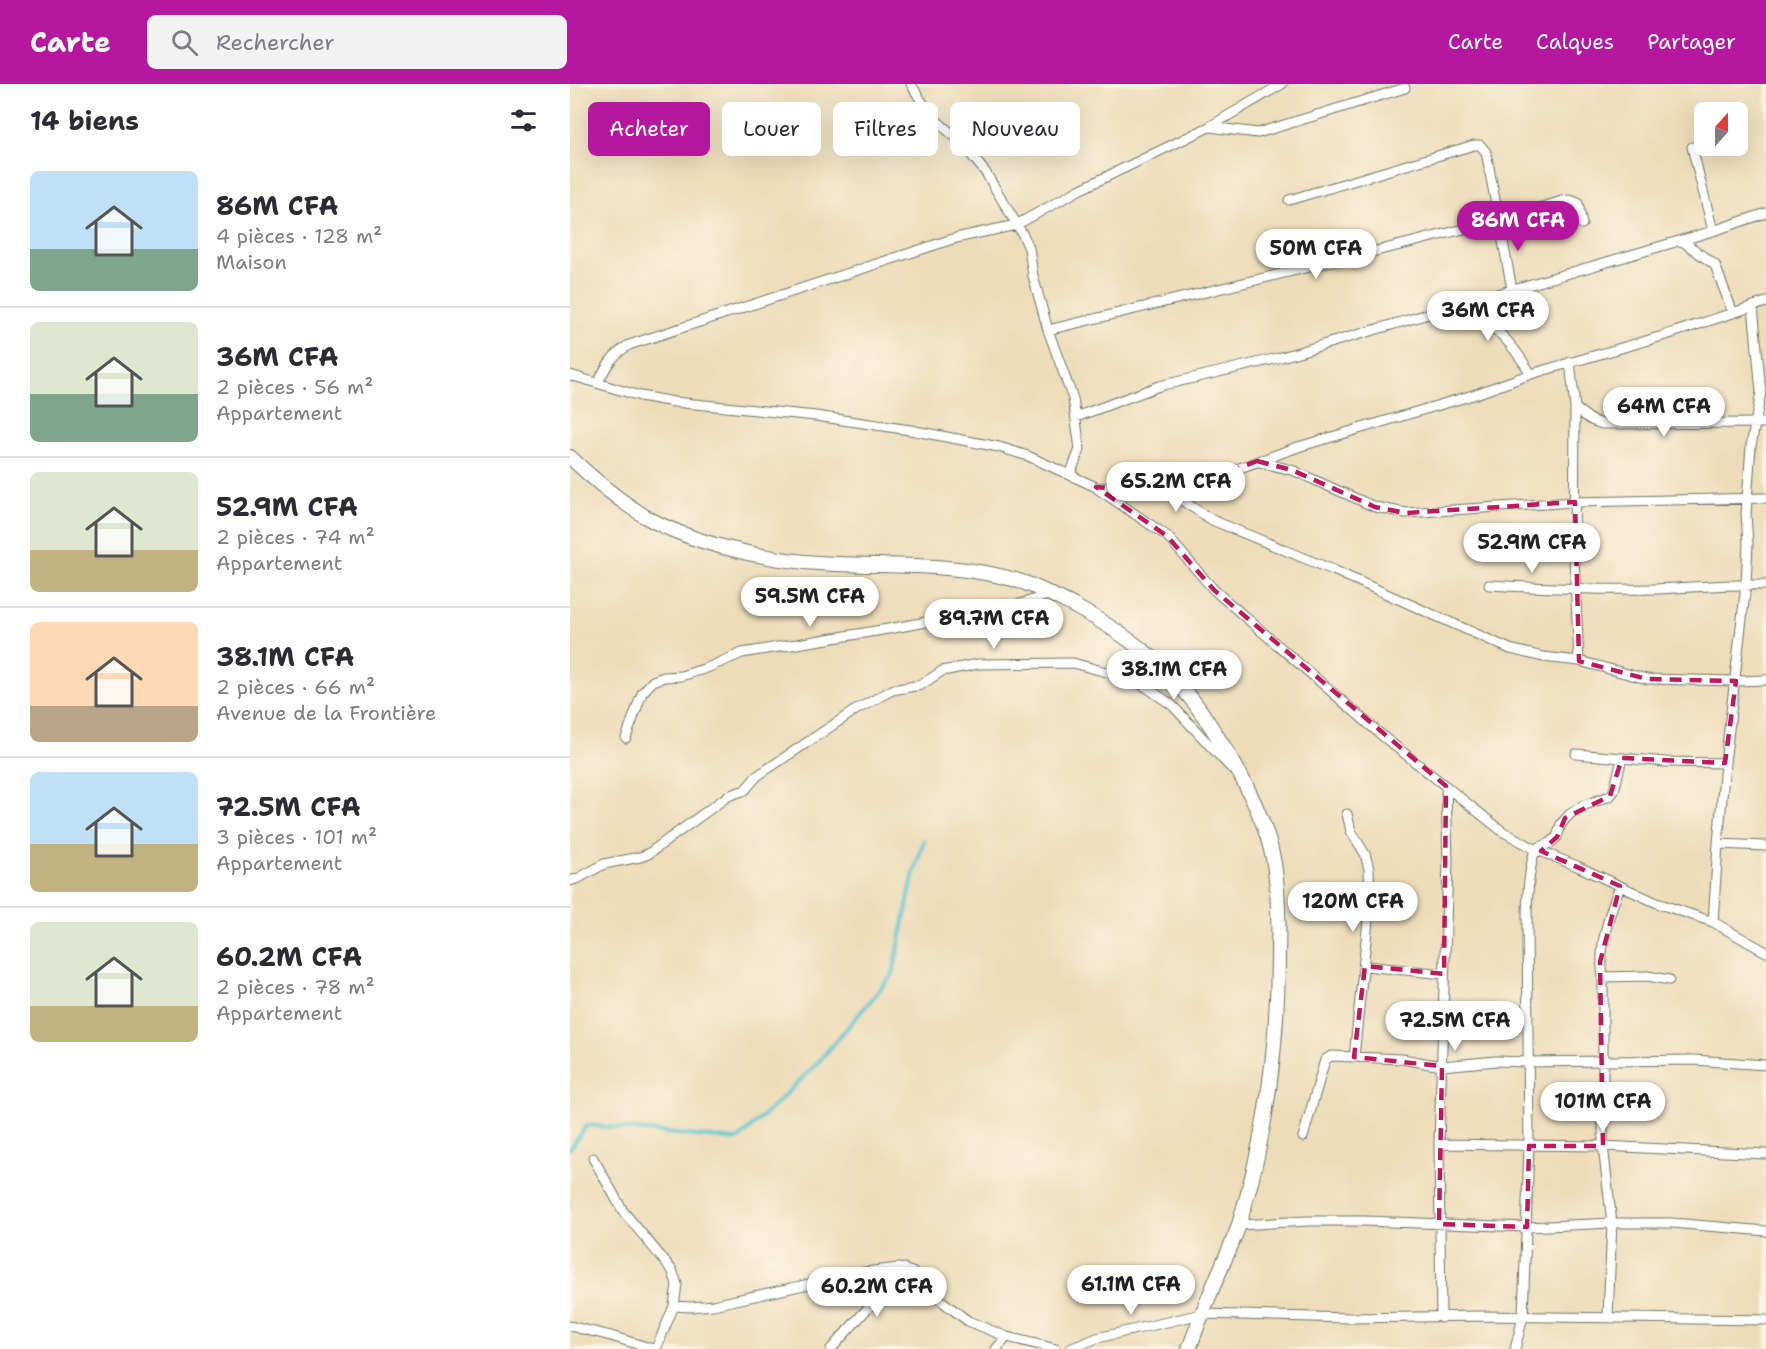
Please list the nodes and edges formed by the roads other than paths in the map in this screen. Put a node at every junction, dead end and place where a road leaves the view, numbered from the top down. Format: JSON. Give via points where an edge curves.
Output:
{"nodes":[{"id":1,"x":911,"y":84,"type":"edge"},
{"id":2,"x":1282,"y":84,"type":"edge"},
{"id":3,"x":1405,"y":88,"type":"dead end"},
{"id":4,"x":1209,"y":126,"type":"junction"},
{"id":5,"x":1692,"y":147,"type":"dead end"},
{"id":6,"x":1289,"y":200,"type":"dead end"},
{"id":7,"x":1766,"y":213,"type":"edge"},
{"id":8,"x":1499,"y":220,"type":"junction"},
{"id":9,"x":1582,"y":224,"type":"dead end"},
{"id":10,"x":1016,"y":225,"type":"junction"},
{"id":11,"x":1713,"y":231,"type":"junction"},
{"id":12,"x":1681,"y":240,"type":"junction"},
{"id":13,"x":1512,"y":289,"type":"junction"},
{"id":14,"x":1766,"y":302,"type":"edge"},
{"id":15,"x":1753,"y":306,"type":"junction"},
{"id":16,"x":1445,"y":309,"type":"junction"},
{"id":17,"x":1733,"y":313,"type":"junction"},
{"id":18,"x":1048,"y":330,"type":"junction"},
{"id":19,"x":1570,"y":362,"type":"junction"},
{"id":20,"x":1531,"y":374,"type":"junction"},
{"id":21,"x":570,"y":375,"type":"edge"},
{"id":22,"x":598,"y":384,"type":"junction"},
{"id":23,"x":1763,"y":389,"type":"edge"},
{"id":24,"x":1575,"y":408,"type":"junction"},
{"id":25,"x":1076,"y":417,"type":"junction"},
{"id":26,"x":1761,"y":423,"type":"edge"},
{"id":27,"x":570,"y":457,"type":"edge"},
{"id":28,"x":1257,"y":461,"type":"junction"},
{"id":29,"x":1070,"y":475,"type":"junction"},
{"id":30,"x":1096,"y":487,"type":"junction"},
{"id":31,"x":1172,"y":494,"type":"junction"},
{"id":32,"x":1766,"y":498,"type":"edge"},
{"id":33,"x":1748,"y":499,"type":"junction"},
{"id":34,"x":1575,"y":502,"type":"junction"},
{"id":35,"x":1746,"y":584,"type":"junction"},
{"id":36,"x":1489,"y":585,"type":"dead end"},
{"id":37,"x":1766,"y":585,"type":"edge"},
{"id":38,"x":1575,"y":588,"type":"junction"},
{"id":39,"x":1051,"y":594,"type":"junction"},
{"id":40,"x":1579,"y":661,"type":"junction"},
{"id":41,"x":1766,"y":680,"type":"edge"},
{"id":42,"x":1736,"y":681,"type":"junction"},
{"id":43,"x":626,"y":738,"type":"dead end"},
{"id":44,"x":1576,"y":754,"type":"dead end"},
{"id":45,"x":1622,"y":758,"type":"junction"},
{"id":46,"x":1725,"y":763,"type":"junction"},
{"id":47,"x":1246,"y":786,"type":"junction"},
{"id":48,"x":1446,"y":786,"type":"junction"},
{"id":49,"x":1347,"y":814,"type":"dead end"},
{"id":50,"x":1718,"y":844,"type":"junction"},
{"id":51,"x":1766,"y":846,"type":"edge"},
{"id":52,"x":1535,"y":849,"type":"junction"},
{"id":53,"x":570,"y":881,"type":"edge"},
{"id":54,"x":1620,"y":886,"type":"junction"},
{"id":55,"x":1713,"y":922,"type":"junction"},
{"id":56,"x":1766,"y":952,"type":"edge"},
{"id":57,"x":1365,"y":966,"type":"junction"},
{"id":58,"x":1444,"y":974,"type":"junction"},
{"id":59,"x":1603,"y":977,"type":"junction"},
{"id":60,"x":1669,"y":980,"type":"dead end"},
{"id":61,"x":1354,"y":1057,"type":"junction"},
{"id":62,"x":1528,"y":1062,"type":"junction"},
{"id":63,"x":1603,"y":1062,"type":"junction"},
{"id":64,"x":1766,"y":1065,"type":"edge"},
{"id":65,"x":1442,"y":1066,"type":"junction"},
{"id":66,"x":1303,"y":1137,"type":"dead end"},
{"id":67,"x":1439,"y":1144,"type":"junction"},
{"id":68,"x":1529,"y":1146,"type":"junction"},
{"id":69,"x":1604,"y":1146,"type":"junction"},
{"id":70,"x":1766,"y":1154,"type":"edge"},
{"id":71,"x":593,"y":1158,"type":"dead end"},
{"id":72,"x":1612,"y":1223,"type":"junction"},
{"id":73,"x":1439,"y":1224,"type":"junction"},
{"id":74,"x":1239,"y":1225,"type":"junction"},
{"id":75,"x":1527,"y":1227,"type":"junction"},
{"id":76,"x":1766,"y":1231,"type":"edge"},
{"id":77,"x":904,"y":1268,"type":"junction"},
{"id":78,"x":674,"y":1306,"type":"junction"},
{"id":79,"x":1202,"y":1314,"type":"junction"},
{"id":80,"x":1523,"y":1317,"type":"junction"},
{"id":81,"x":1608,"y":1317,"type":"junction"},
{"id":82,"x":1441,"y":1318,"type":"junction"},
{"id":83,"x":1766,"y":1320,"type":"edge"},
{"id":84,"x":570,"y":1326,"type":"edge"},
{"id":85,"x":1007,"y":1337,"type":"junction"},
{"id":86,"x":655,"y":1349,"type":"edge"},
{"id":87,"x":831,"y":1349,"type":"edge"},
{"id":88,"x":996,"y":1349,"type":"edge"},
{"id":89,"x":1056,"y":1349,"type":"edge"},
{"id":90,"x":1070,"y":1349,"type":"edge"},
{"id":91,"x":1189,"y":1349,"type":"edge"},
{"id":92,"x":1515,"y":1349,"type":"edge"}],
"edges":[{"from":1,"to":10,"type":"street","via":[[938,122],[986,173]]},
{"from":2,"to":4,"type":"street"},
{"from":3,"to":4,"type":"street","via":[[1258,134]]},
{"from":4,"to":10,"type":"street"},
{"from":5,"to":11,"type":"street"},
{"from":6,"to":8,"type":"street","via":[[1480,145],[1486,152]]},
{"from":7,"to":11,"type":"street"},
{"from":8,"to":9,"type":"street","via":[[1570,200],[1578,203]]},
{"from":8,"to":13,"type":"street"},
{"from":8,"to":18,"type":"street"},
{"from":10,"to":18,"type":"street","via":[[1029,248]]},
{"from":10,"to":22,"type":"street","via":[[956,238],[629,345],[607,363]]},
{"from":11,"to":12,"type":"street"},
{"from":12,"to":13,"type":"street"},
{"from":12,"to":17,"type":"street","via":[[1714,265]]},
{"from":13,"to":16,"type":"street"},
{"from":14,"to":15,"type":"street"},
{"from":15,"to":17,"type":"street"},
{"from":15,"to":23,"type":"street"},
{"from":16,"to":20,"type":"street","via":[[1474,316],[1503,335]]},
{"from":16,"to":25,"type":"street","via":[[1278,358],[1159,386]]},
{"from":17,"to":19,"type":"street"},
{"from":18,"to":25,"type":"street","via":[[1071,389]]},
{"from":19,"to":20,"type":"street"},
{"from":19,"to":24,"type":"street"},
{"from":20,"to":28,"type":"street"},
{"from":21,"to":22,"type":"street"},
{"from":22,"to":29,"type":"street","via":[[674,402],[816,416],[975,441],[1028,456]]},
{"from":23,"to":26,"type":"street"},
{"from":24,"to":26,"type":"street","via":[[1602,424]]},
{"from":24,"to":34,"type":"street"},
{"from":25,"to":29,"type":"street","via":[[1080,449]]},
{"from":26,"to":33,"type":"street","via":[[1751,446]]},
{"from":27,"to":39,"type":"street","via":[[646,517],[709,543],[804,562],[956,568],[1004,576]]},
{"from":28,"to":31,"type":"street"},
{"from":28,"to":34,"type":"street","via":[[1292,470],[1363,502],[1400,512]]},
{"from":29,"to":30,"type":"street"},
{"from":30,"to":31,"type":"street"},
{"from":30,"to":48,"type":"street","via":[[1167,536],[1214,590]]},
{"from":31,"to":40,"type":"street","via":[[1212,520],[1504,647]]},
{"from":32,"to":33,"type":"street"},
{"from":33,"to":34,"type":"street"},
{"from":33,"to":35,"type":"street"},
{"from":34,"to":38,"type":"street"},
{"from":35,"to":37,"type":"street"},
{"from":35,"to":38,"type":"street"},
{"from":35,"to":42,"type":"street"},
{"from":36,"to":38,"type":"street"},
{"from":38,"to":40,"type":"street"},
{"from":39,"to":43,"type":"street","via":[[1014,606],[742,653],[698,671],[664,677],[653,681],[642,693]]},
{"from":39,"to":47,"type":"street","via":[[1102,621],[1162,665],[1196,703]]},
{"from":40,"to":42,"type":"street","via":[[1647,679]]},
{"from":41,"to":42,"type":"street"},
{"from":42,"to":46,"type":"street"},
{"from":44,"to":45,"type":"street"},
{"from":45,"to":46,"type":"street"},
{"from":45,"to":52,"type":"street","via":[[1610,796],[1570,814],[1557,837]]},
{"from":46,"to":50,"type":"street"},
{"from":47,"to":53,"type":"street","via":[[1172,705],[1128,678],[1073,663],[978,664],[942,671],[921,685],[892,690],[795,750],[744,790],[728,796],[648,854],[604,864]]},
{"from":47,"to":74,"type":"street","via":[[1273,856],[1278,894],[1278,989],[1261,1139]]},
{"from":48,"to":52,"type":"street","via":[[1502,831]]},
{"from":48,"to":58,"type":"street"},
{"from":49,"to":57,"type":"street","via":[[1369,869],[1371,901]]},
{"from":50,"to":51,"type":"street"},
{"from":50,"to":55,"type":"street"},
{"from":52,"to":54,"type":"street"},
{"from":52,"to":62,"type":"street","via":[[1527,886]]},
{"from":54,"to":55,"type":"street"},
{"from":54,"to":59,"type":"street","via":[[1603,943]]},
{"from":55,"to":56,"type":"street"},
{"from":57,"to":58,"type":"street"},
{"from":57,"to":61,"type":"street"},
{"from":58,"to":65,"type":"street"},
{"from":59,"to":60,"type":"street","via":[[1648,976]]},
{"from":59,"to":63,"type":"street"},
{"from":61,"to":65,"type":"street"},
{"from":61,"to":66,"type":"street","via":[[1331,1056],[1325,1060]]},
{"from":62,"to":63,"type":"street"},
{"from":62,"to":65,"type":"street"},
{"from":62,"to":68,"type":"street"},
{"from":63,"to":64,"type":"street","via":[[1693,1060]]},
{"from":63,"to":69,"type":"street"},
{"from":65,"to":67,"type":"street"},
{"from":67,"to":68,"type":"street"},
{"from":67,"to":73,"type":"street"},
{"from":68,"to":69,"type":"street"},
{"from":68,"to":75,"type":"street"},
{"from":69,"to":70,"type":"street"},
{"from":69,"to":72,"type":"street"},
{"from":71,"to":78,"type":"street","via":[[623,1211],[672,1270],[677,1284]]},
{"from":72,"to":75,"type":"street"},
{"from":72,"to":76,"type":"street","via":[[1672,1223]]},
{"from":72,"to":81,"type":"street"},
{"from":73,"to":74,"type":"street","via":[[1308,1221]]},
{"from":73,"to":75,"type":"street"},
{"from":73,"to":82,"type":"street"},
{"from":74,"to":79,"type":"street"},
{"from":75,"to":80,"type":"street"},
{"from":77,"to":78,"type":"street","via":[[864,1272],[713,1305]]},
{"from":77,"to":85,"type":"street","via":[[968,1321]]},
{"from":77,"to":87,"type":"street"},
{"from":78,"to":86,"type":"street"},
{"from":79,"to":82,"type":"street"},
{"from":79,"to":90,"type":"street","via":[[1097,1338]]},
{"from":79,"to":91,"type":"street"},
{"from":80,"to":81,"type":"street"},
{"from":80,"to":82,"type":"street"},
{"from":80,"to":92,"type":"street"},
{"from":81,"to":83,"type":"street"},
{"from":84,"to":86,"type":"street"},
{"from":85,"to":88,"type":"street"},
{"from":85,"to":89,"type":"street"}]}
